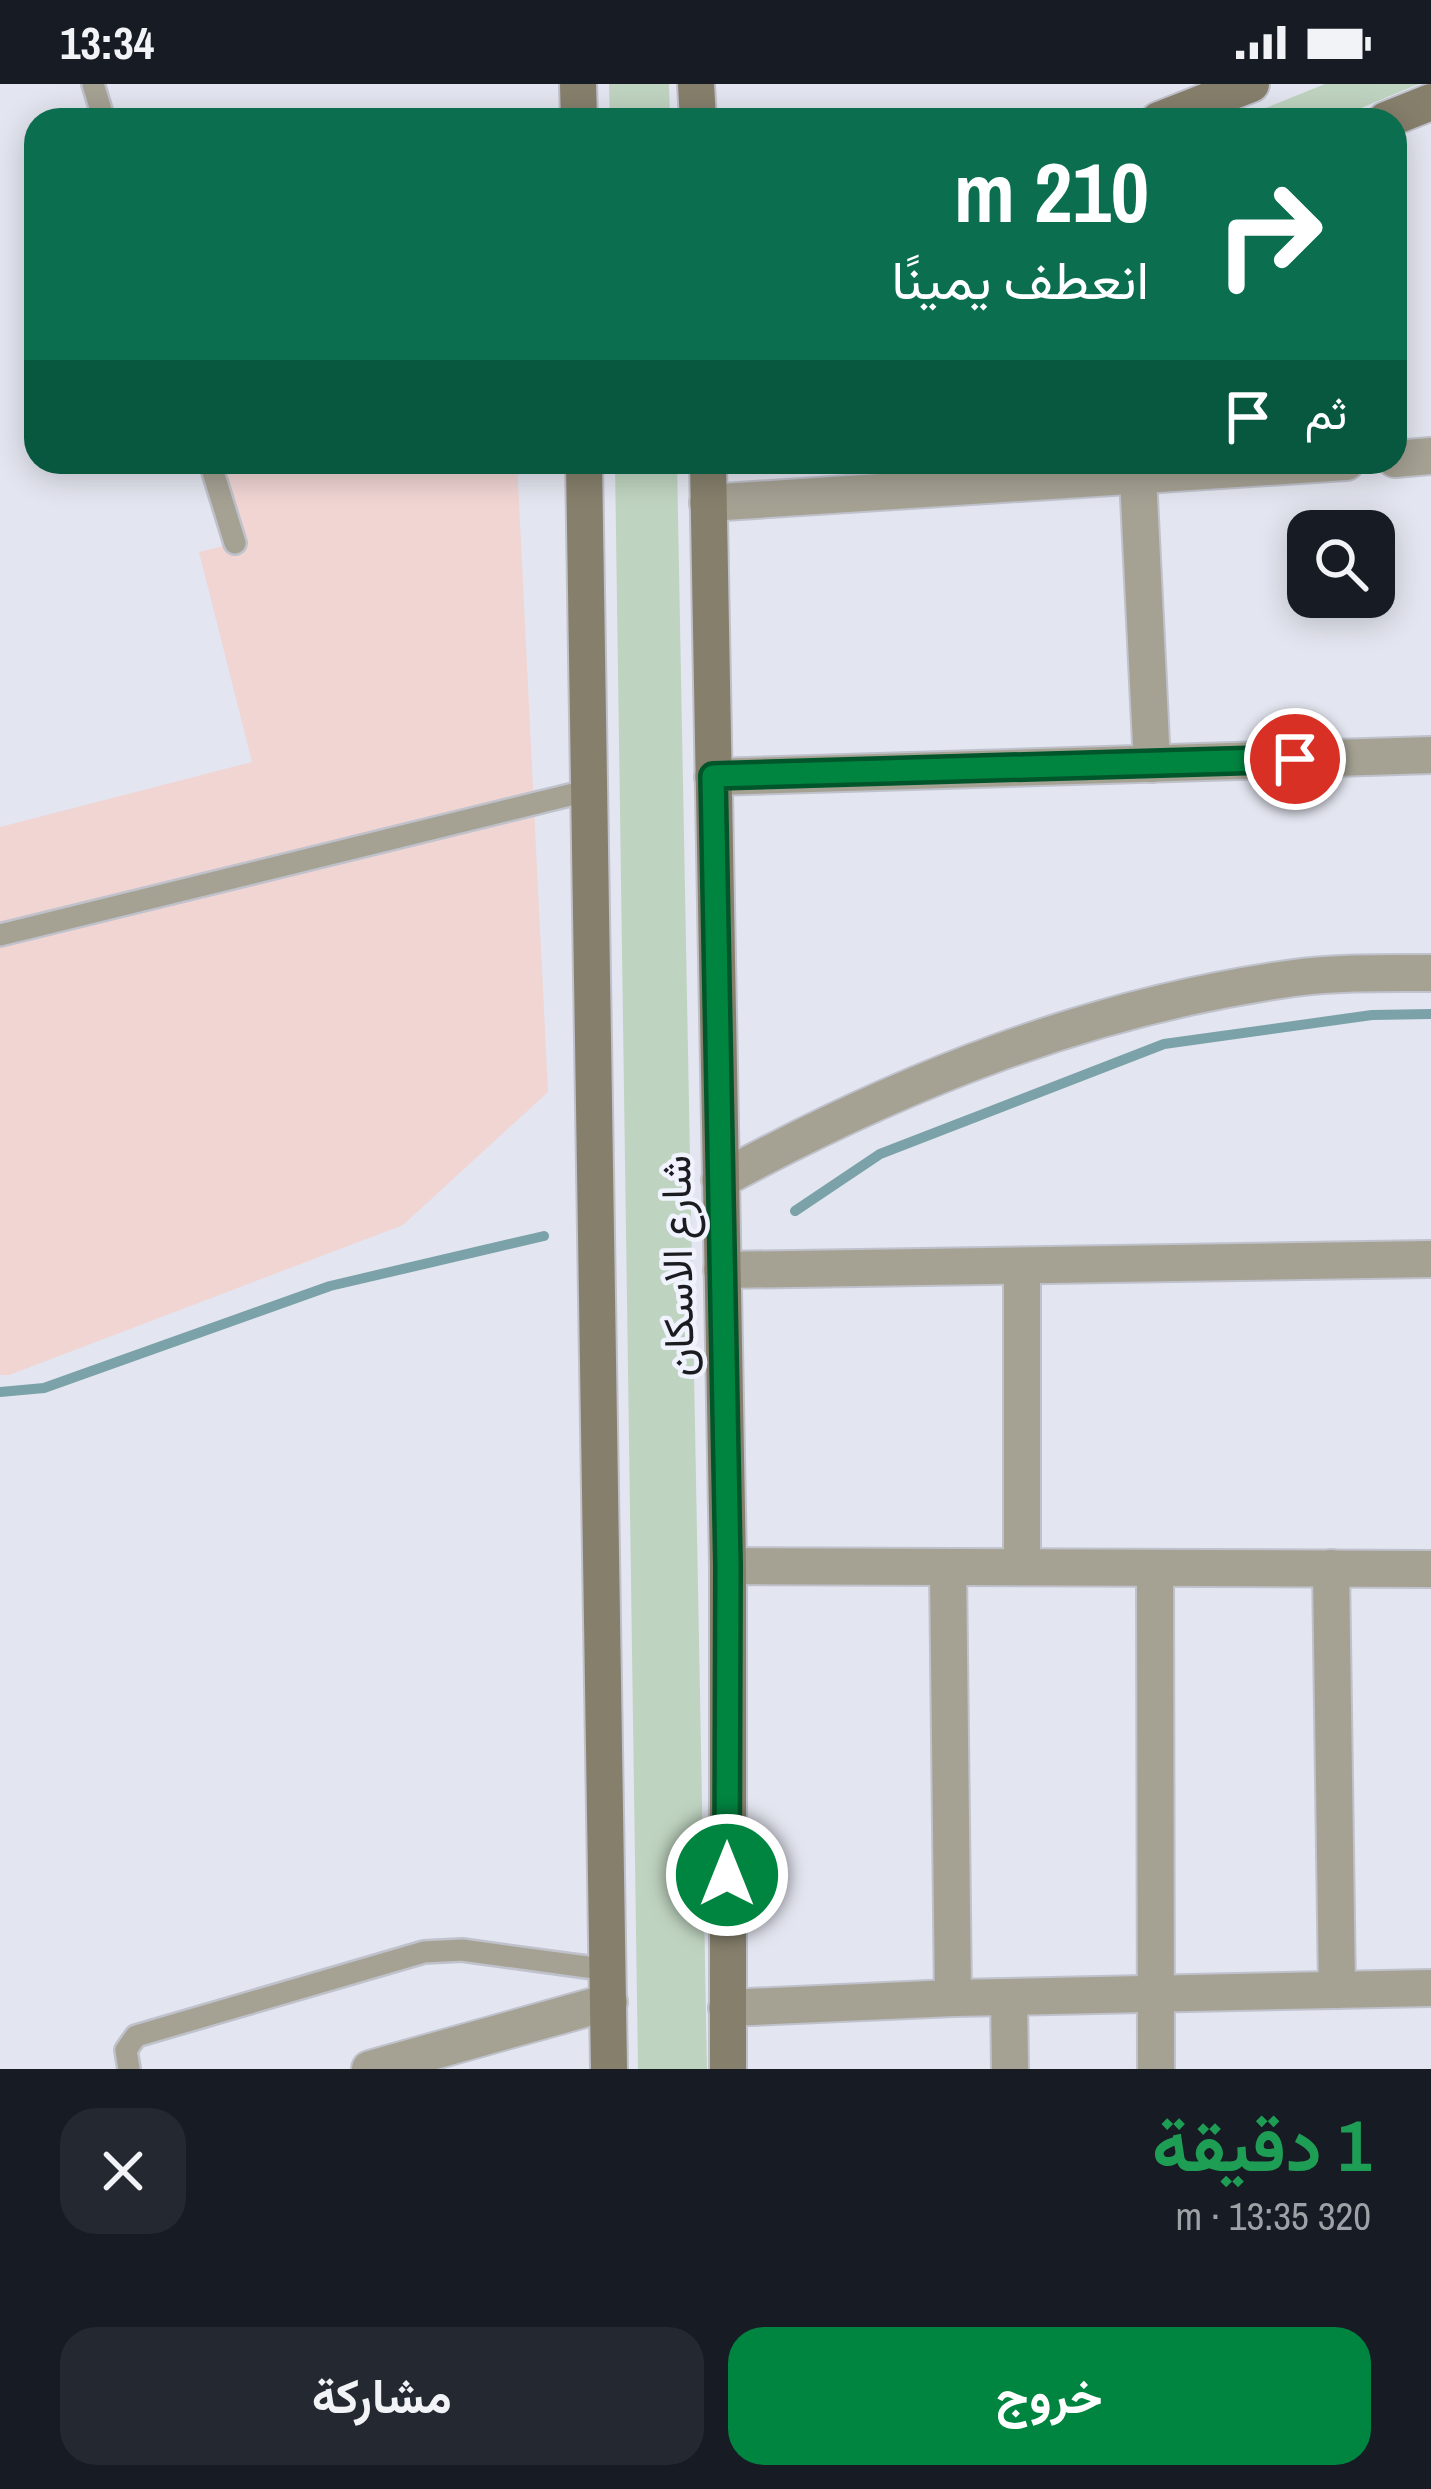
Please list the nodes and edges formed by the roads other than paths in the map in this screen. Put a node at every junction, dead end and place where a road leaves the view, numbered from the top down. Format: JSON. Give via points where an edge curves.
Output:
{"nodes":[{"id":1,"x":1251,"y":84,"type":"edge"},
{"id":2,"x":1190,"y":108,"type":"edge"},
{"id":3,"x":214,"y":474,"type":"edge"},
{"id":4,"x":584,"y":474,"type":"edge"},
{"id":5,"x":708,"y":474,"type":"edge"},
{"id":6,"x":1180,"y":474,"type":"edge"},
{"id":7,"x":1138,"y":477,"type":"junction"},
{"id":8,"x":708,"y":503,"type":"junction"},
{"id":9,"x":235,"y":543,"type":"dead end"},
{"id":10,"x":1431,"y":755,"type":"edge"},
{"id":11,"x":1151,"y":764,"type":"junction"},
{"id":12,"x":713,"y":776,"type":"junction"},
{"id":13,"x":590,"y":790,"type":"junction"},
{"id":14,"x":0,"y":934,"type":"edge"},
{"id":15,"x":1431,"y":973,"type":"edge"},
{"id":16,"x":720,"y":1180,"type":"junction"},
{"id":17,"x":1431,"y":1259,"type":"edge"},
{"id":18,"x":1022,"y":1266,"type":"junction"},
{"id":19,"x":722,"y":1270,"type":"junction"},
{"id":20,"x":728,"y":1566,"type":"junction"},
{"id":21,"x":948,"y":1567,"type":"junction"},
{"id":22,"x":1022,"y":1567,"type":"junction"},
{"id":23,"x":1155,"y":1568,"type":"junction"},
{"id":24,"x":1331,"y":1568,"type":"junction"},
{"id":25,"x":1431,"y":1569,"type":"edge"},
{"id":26,"x":609,"y":1986,"type":"junction"},
{"id":27,"x":1431,"y":1988,"type":"edge"},
{"id":28,"x":1337,"y":1990,"type":"junction"},
{"id":29,"x":1156,"y":1994,"type":"junction"},
{"id":30,"x":1009,"y":1996,"type":"junction"},
{"id":31,"x":953,"y":1997,"type":"junction"},
{"id":32,"x":727,"y":2008,"type":"junction"},
{"id":33,"x":129,"y":2069,"type":"edge"},
{"id":34,"x":370,"y":2069,"type":"edge"},
{"id":35,"x":609,"y":2069,"type":"edge"},
{"id":36,"x":728,"y":2069,"type":"edge"},
{"id":37,"x":1010,"y":2069,"type":"edge"},
{"id":38,"x":1156,"y":2069,"type":"edge"}],
"edges":[{"from":1,"to":2,"type":"main road"},
{"from":3,"to":9,"type":"lane"},
{"from":4,"to":13,"type":"main road","name":"شارع الاسكان"},
{"from":5,"to":8,"type":"main road","name":"شارع الاسكان"},
{"from":6,"to":7,"type":"street"},
{"from":7,"to":8,"type":"street"},
{"from":7,"to":11,"type":"street"},
{"from":8,"to":12,"type":"main road","name":"شارع الاسكان"},
{"from":10,"to":11,"type":"street"},
{"from":11,"to":12,"type":"street"},
{"from":12,"to":16,"type":"main road","name":"شارع الاسكان"},
{"from":13,"to":14,"type":"lane"},
{"from":13,"to":26,"type":"main road","name":"شارع الاسكان"},
{"from":15,"to":16,"type":"street","via":[[1298,977],[1097,1020],[904,1088]]},
{"from":16,"to":19,"type":"main road","name":"شارع الاسكان"},
{"from":17,"to":18,"type":"street"},
{"from":18,"to":19,"type":"street"},
{"from":18,"to":22,"type":"street"},
{"from":19,"to":20,"type":"main road","name":"شارع الاسكان"},
{"from":20,"to":21,"type":"street"},
{"from":20,"to":32,"type":"main road","name":"شارع الاسكان"},
{"from":21,"to":22,"type":"street"},
{"from":21,"to":31,"type":"street"},
{"from":22,"to":23,"type":"street"},
{"from":23,"to":24,"type":"street"},
{"from":23,"to":29,"type":"street"},
{"from":24,"to":25,"type":"street"},
{"from":24,"to":28,"type":"street"},
{"from":26,"to":33,"type":"lane","via":[[462,1950],[424,1952],[136,2036]]},
{"from":26,"to":34,"type":"street"},
{"from":26,"to":35,"type":"main road","name":"شارع الاسكان"},
{"from":27,"to":28,"type":"street"},
{"from":28,"to":29,"type":"street"},
{"from":29,"to":30,"type":"street"},
{"from":29,"to":38,"type":"street"},
{"from":30,"to":31,"type":"street"},
{"from":30,"to":37,"type":"street"},
{"from":31,"to":32,"type":"street"},
{"from":32,"to":36,"type":"main road","name":"شارع الاسكان"}]}
